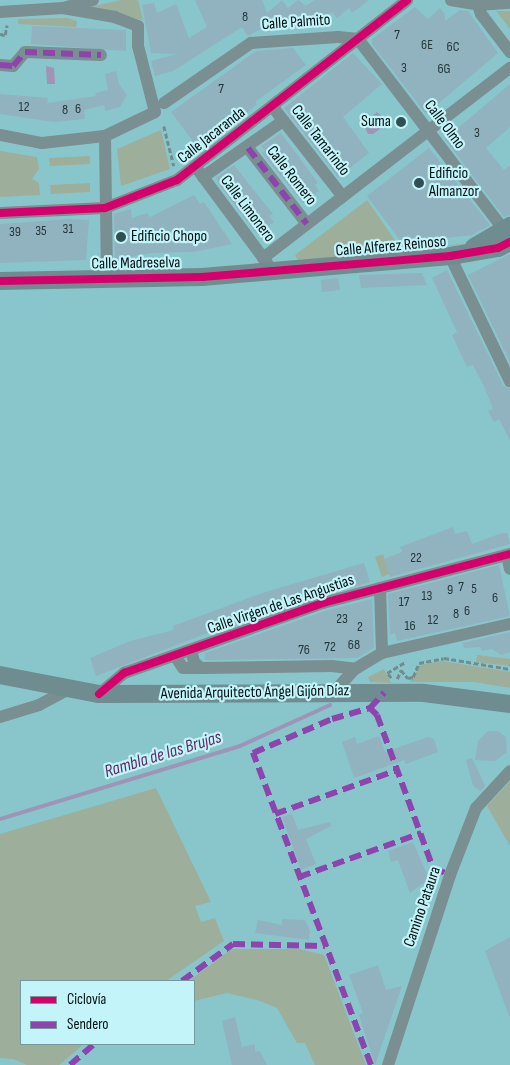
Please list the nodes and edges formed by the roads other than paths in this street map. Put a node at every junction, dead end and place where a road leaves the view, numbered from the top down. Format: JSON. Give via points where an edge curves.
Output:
{"nodes":[{"id":1,"x":93,"y":0,"type":"edge"},
{"id":2,"x":407,"y":0,"type":"edge"},
{"id":3,"x":451,"y":0,"type":"edge"},
{"id":4,"x":510,"y":3,"type":"edge"},
{"id":5,"x":478,"y":5,"type":"junction"},
{"id":6,"x":63,"y":8,"type":"junction"},
{"id":7,"x":0,"y":12,"type":"edge"},
{"id":8,"x":358,"y":39,"type":"junction"},
{"id":9,"x":510,"y":52,"type":"edge"},
{"id":10,"x":101,"y":55,"type":"dead end"},
{"id":11,"x":0,"y":65,"type":"edge"},
{"id":12,"x":510,"y":68,"type":"edge"},
{"id":13,"x":164,"y":103,"type":"dead end"},
{"id":14,"x":272,"y":106,"type":"junction"},
{"id":15,"x":283,"y":121,"type":"junction"},
{"id":16,"x":429,"y":132,"type":"junction"},
{"id":17,"x":0,"y":135,"type":"edge"},
{"id":18,"x":106,"y":136,"type":"junction"},
{"id":19,"x":248,"y":148,"type":"junction"},
{"id":20,"x":195,"y":166,"type":"junction"},
{"id":21,"x":203,"y":177,"type":"junction"},
{"id":22,"x":343,"y":197,"type":"junction"},
{"id":23,"x":105,"y":208,"type":"junction"},
{"id":24,"x":0,"y":213,"type":"edge"},
{"id":25,"x":307,"y":224,"type":"junction"},
{"id":26,"x":508,"y":233,"type":"edge"},
{"id":27,"x":450,"y":256,"type":"junction"},
{"id":28,"x":268,"y":264,"type":"junction"},
{"id":29,"x":107,"y":278,"type":"junction"},
{"id":30,"x":0,"y":281,"type":"edge"},
{"id":31,"x":510,"y":381,"type":"edge"},
{"id":32,"x":508,"y":555,"type":"edge"},
{"id":33,"x":510,"y":569,"type":"edge"},
{"id":34,"x":380,"y":588,"type":"junction"},
{"id":35,"x":510,"y":624,"type":"edge"},
{"id":36,"x":191,"y":650,"type":"junction"},
{"id":37,"x":382,"y":653,"type":"junction"},
{"id":38,"x":175,"y":656,"type":"junction"},
{"id":39,"x":138,"y":668,"type":"junction"},
{"id":40,"x":201,"y":668,"type":"junction"},
{"id":41,"x":355,"y":669,"type":"junction"},
{"id":42,"x":0,"y":675,"type":"edge"},
{"id":43,"x":67,"y":690,"type":"junction"},
{"id":44,"x":334,"y":692,"type":"junction"},
{"id":45,"x":99,"y":694,"type":"junction"},
{"id":46,"x":137,"y":695,"type":"junction"},
{"id":47,"x":510,"y":704,"type":"edge"},
{"id":48,"x":0,"y":717,"type":"edge"},
{"id":49,"x":510,"y":771,"type":"edge"},
{"id":50,"x":388,"y":1065,"type":"edge"}],
"edges":[{"from":1,"to":6,"type":"street"},
{"from":2,"to":8,"type":"street","name":"Calle Jacaranda"},
{"from":3,"to":5,"type":"street"},
{"from":4,"to":5,"type":"street"},
{"from":5,"to":9,"type":"street","via":[[481,14]]},
{"from":6,"to":7,"type":"street"},
{"from":6,"to":18,"type":"street","via":[[115,17],[138,26],[138,46],[155,112]]},
{"from":8,"to":13,"type":"street","name":"Calle Palmito","via":[[338,36],[251,43]]},
{"from":8,"to":14,"type":"street","name":"Calle Jacaranda"},
{"from":8,"to":16,"type":"street","name":"Calle Olmo"},
{"from":10,"to":11,"type":"street","via":[[25,52],[13,66]]},
{"from":12,"to":16,"type":"street"},
{"from":14,"to":15,"type":"street","name":"Calle Tamarindo"},
{"from":14,"to":20,"type":"street","name":"Calle Jacaranda"},
{"from":15,"to":19,"type":"street","name":"Calle Jacaranda"},
{"from":15,"to":22,"type":"street","name":"Calle Tamarindo"},
{"from":16,"to":22,"type":"street"},
{"from":16,"to":26,"type":"street","name":"Calle Olmo"},
{"from":17,"to":18,"type":"street","via":[[42,143]]},
{"from":18,"to":23,"type":"street"},
{"from":19,"to":21,"type":"street","name":"Calle Jacaranda"},
{"from":19,"to":25,"type":"street","name":"Calle Romero"},
{"from":20,"to":21,"type":"street","name":"Calle Limonero"},
{"from":20,"to":23,"type":"street","name":"Calle Jacaranda","via":[[177,180]]},
{"from":21,"to":28,"type":"street","name":"Calle Limonero"},
{"from":22,"to":25,"type":"street"},
{"from":23,"to":24,"type":"street","name":"Calle Jacaranda"},
{"from":23,"to":29,"type":"street"},
{"from":25,"to":28,"type":"street"},
{"from":26,"to":27,"type":"main road","name":"Calle Alferez Reinoso"},
{"from":27,"to":28,"type":"main road","name":"Calle Alferez Reinoso"},
{"from":27,"to":31,"type":"street"},
{"from":28,"to":29,"type":"main road","name":"Calle Madreselva"},
{"from":29,"to":30,"type":"main road","name":"Calle Madreselva"},
{"from":32,"to":33,"type":"street"},
{"from":32,"to":34,"type":"street","name":"Calle Virgen de Las Angustias"},
{"from":34,"to":36,"type":"street","name":"Calle Virgen de Las Angustias","via":[[322,603]]},
{"from":34,"to":37,"type":"street"},
{"from":35,"to":37,"type":"street"},
{"from":36,"to":38,"type":"street","name":"Calle Virgen de Las Angustias"},
{"from":36,"to":40,"type":"street","via":[[194,662]]},
{"from":37,"to":41,"type":"street"},
{"from":38,"to":39,"type":"street","name":"Calle Virgen de Las Angustias"},
{"from":38,"to":40,"type":"street","via":[[183,668]]},
{"from":39,"to":45,"type":"street","name":"Calle Virgen de Las Angustias","via":[[124,673]]},
{"from":39,"to":46,"type":"street","via":[[132,674],[130,684]]},
{"from":40,"to":41,"type":"street","via":[[332,666]]},
{"from":41,"to":44,"type":"street"},
{"from":42,"to":43,"type":"main road","name":"Avenida Arquitecto Ángel Gijón Díaz"},
{"from":43,"to":45,"type":"main road","name":"Avenida Arquitecto Ángel Gijón Díaz"},
{"from":43,"to":48,"type":"street","via":[[39,705]]},
{"from":44,"to":46,"type":"main road","name":"Avenida Arquitecto Ángel Gijón Díaz"},
{"from":44,"to":47,"type":"main road","name":"Avenida Arquitecto Ángel Gijón Díaz","via":[[424,693]]},
{"from":45,"to":46,"type":"main road","name":"Avenida Arquitecto Ángel Gijón Díaz"},
{"from":49,"to":50,"type":"street","name":"Camino Pataura","via":[[476,808],[450,876]]}]}
